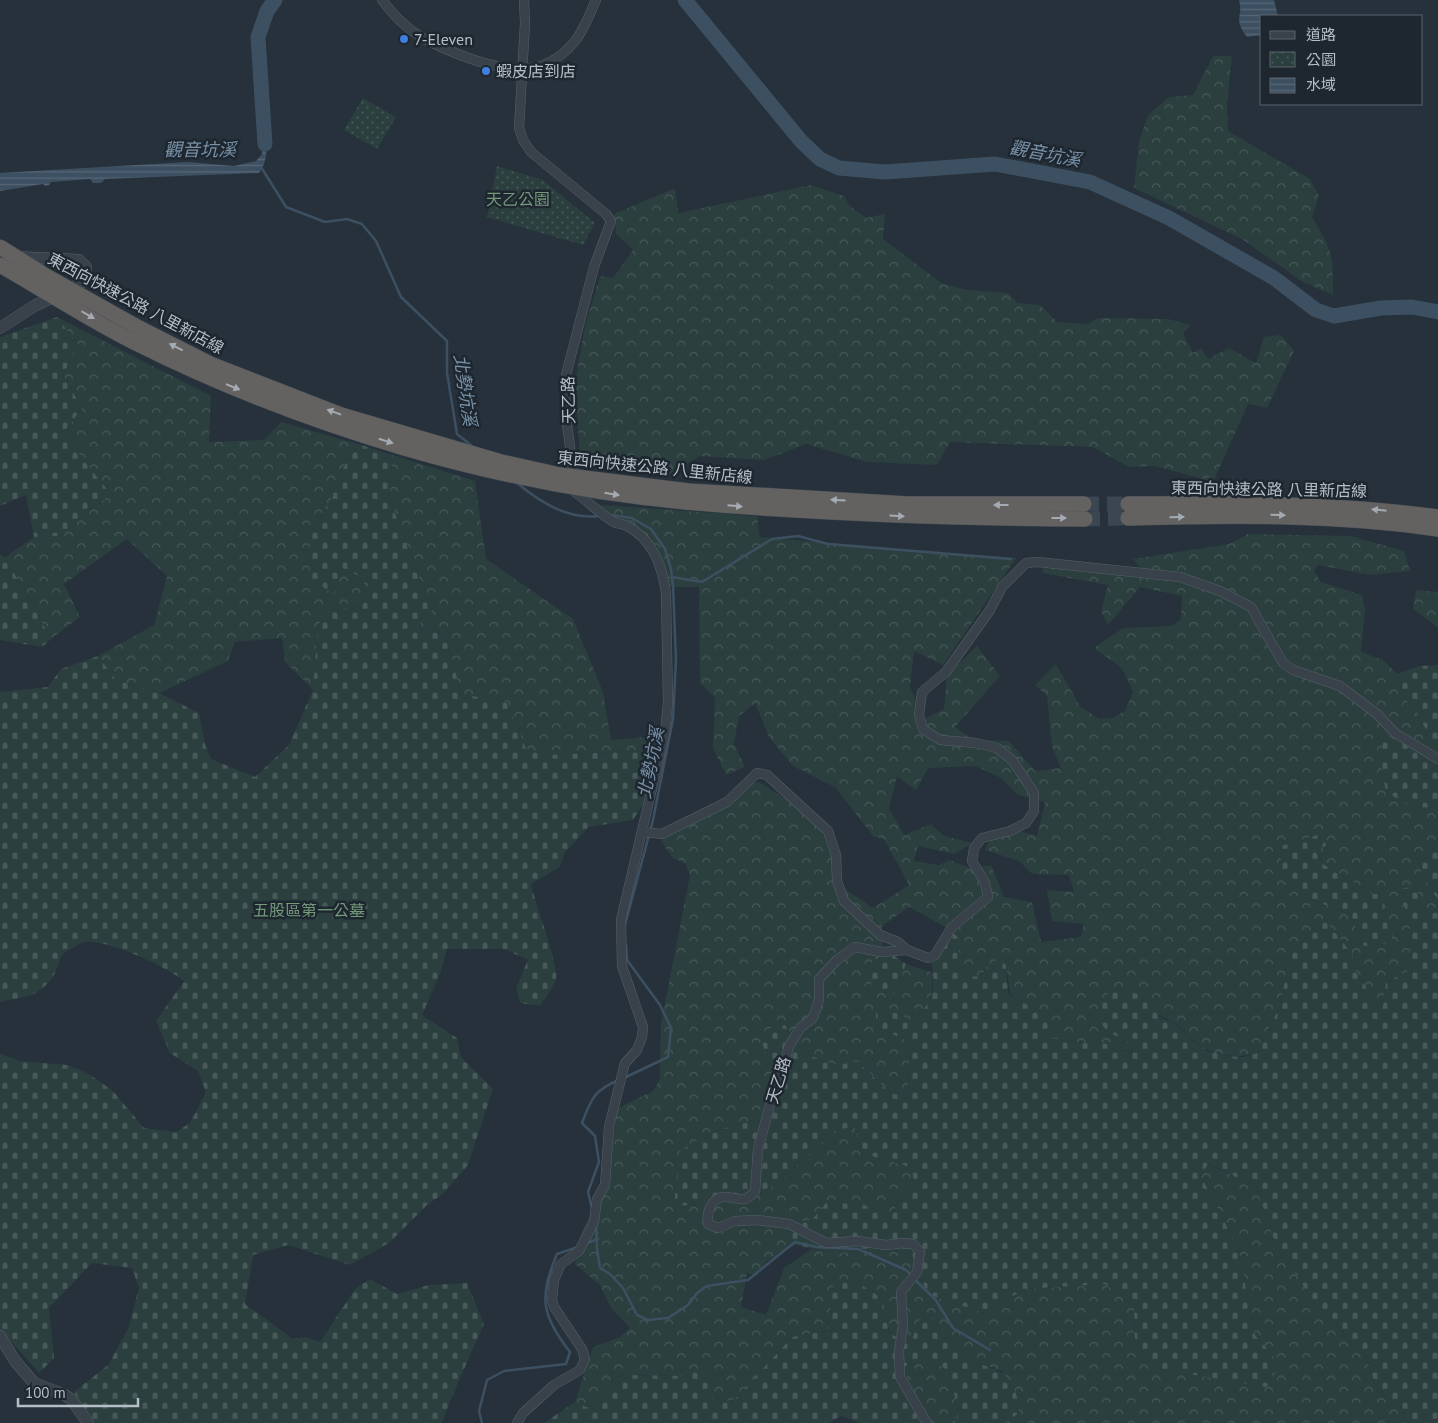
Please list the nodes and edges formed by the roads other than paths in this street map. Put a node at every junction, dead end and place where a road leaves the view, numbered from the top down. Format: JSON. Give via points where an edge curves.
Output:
{"nodes":[{"id":1,"x":382,"y":0,"type":"edge"},
{"id":2,"x":524,"y":0,"type":"edge"},
{"id":3,"x":596,"y":0,"type":"edge"},
{"id":4,"x":521,"y":71,"type":"junction"},
{"id":5,"x":0,"y":247,"type":"edge"},
{"id":6,"x":0,"y":256,"type":"edge"},
{"id":7,"x":0,"y":264,"type":"edge"},
{"id":8,"x":0,"y":328,"type":"edge"},
{"id":9,"x":687,"y":496,"type":"junction"},
{"id":10,"x":1084,"y":511,"type":"tunnel mouth"},
{"id":11,"x":1128,"y":511,"type":"tunnel mouth"},
{"id":12,"x":1438,"y":517,"type":"edge"},
{"id":13,"x":1411,"y":519,"type":"junction"},
{"id":14,"x":1438,"y":529,"type":"edge"},
{"id":15,"x":1438,"y":759,"type":"edge"},
{"id":16,"x":643,"y":832,"type":"junction"},
{"id":17,"x":907,"y":950,"type":"junction"},
{"id":18,"x":0,"y":1336,"type":"edge"},
{"id":19,"x":88,"y":1423,"type":"edge"},
{"id":20,"x":517,"y":1423,"type":"edge"},
{"id":21,"x":927,"y":1423,"type":"edge"}],
"edges":[{"from":1,"to":4,"type":"street","via":[[394,16],[432,45],[488,66]]},
{"from":2,"to":4,"type":"street","name":"天乙路"},
{"from":3,"to":4,"type":"street","via":[[576,40],[564,52]]},
{"from":4,"to":16,"type":"street","name":"天乙路","via":[[519,128],[523,140],[531,152],[611,221],[575,335],[565,386],[576,493],[616,523],[626,525],[642,536],[656,556],[666,593],[668,702],[665,733]]},
{"from":9,"to":5,"type":"highway","name":"東西向快速公路 八里新店線","one_way":true,"bridge":true,"via":[[518,466],[332,411],[210,364],[139,328]]},
{"from":6,"to":8,"type":"street","via":[[79,260],[86,267],[86,277],[80,284],[36,305]]},
{"from":7,"to":9,"type":"highway","name":"東西向快速公路 八里新店線","one_way":true,"bridge":true,"via":[[133,342],[210,378],[339,426],[542,482],[623,496]]},
{"from":9,"to":10,"type":"highway","name":"東西向快速公路 八里新店線","via":[[790,511],[942,518]]},
{"from":11,"to":13,"type":"highway","name":"東西向快速公路 八里新店線","via":[[1229,509]]},
{"from":12,"to":13,"type":"highway","name":"東西向快速公路 八里新店線"},
{"from":13,"to":14,"type":"highway","name":"東西向快速公路 八里新店線"},
{"from":15,"to":17,"type":"street","via":[[1395,733],[1377,714],[1340,686],[1283,664],[1251,607],[1220,591],[1180,577],[1026,563],[1002,587],[990,610],[946,672],[922,692],[919,715],[923,729],[940,740],[997,748],[1014,761],[1034,793],[1034,811],[1026,823],[982,838],[974,848],[972,861],[985,883],[988,897],[952,927],[934,955],[928,958]]},
{"from":16,"to":17,"type":"street","via":[[662,834],[727,802],[757,772],[767,775],[828,831],[836,854],[837,881],[844,901],[880,935],[898,942]]},
{"from":16,"to":20,"type":"street","name":"天乙路","via":[[623,908],[620,939],[622,966],[643,1027],[642,1037],[637,1050],[625,1063],[609,1127],[605,1185],[597,1199],[594,1222],[579,1251],[561,1264],[552,1291],[558,1316],[582,1349],[584,1359],[580,1370],[554,1385]]},
{"from":17,"to":21,"type":"street","name":"天乙路","via":[[881,952],[855,947],[819,979],[819,1000],[813,1018],[801,1028],[789,1046],[770,1105],[758,1149],[755,1192],[744,1199],[723,1196],[717,1199],[707,1217],[708,1224],[718,1228],[735,1221],[756,1220],[789,1224],[826,1243],[903,1243],[918,1248],[917,1272],[901,1292],[903,1326],[899,1366],[900,1377]]},
{"from":18,"to":19,"type":"street","via":[[15,1362],[34,1383],[65,1394]]}]}
